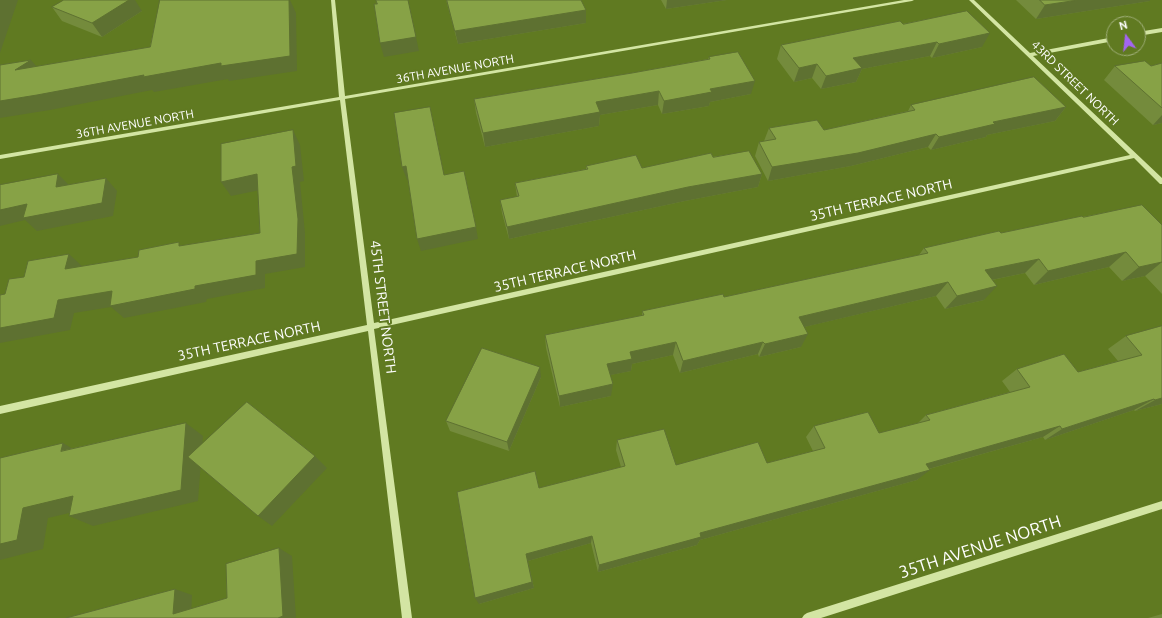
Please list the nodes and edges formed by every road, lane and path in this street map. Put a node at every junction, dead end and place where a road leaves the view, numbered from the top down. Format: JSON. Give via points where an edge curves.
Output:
{"nodes":[{"id":1,"x":334,"y":0,"type":"edge"},
{"id":2,"x":912,"y":0,"type":"edge"},
{"id":3,"x":971,"y":0,"type":"edge"},
{"id":4,"x":1162,"y":30,"type":"edge"},
{"id":5,"x":1146,"y":33,"type":"edge"},
{"id":6,"x":1106,"y":41,"type":"edge"},
{"id":7,"x":1030,"y":55,"type":"junction"},
{"id":8,"x":342,"y":98,"type":"junction"},
{"id":9,"x":1135,"y":156,"type":"junction"},
{"id":10,"x":0,"y":157,"type":"edge"},
{"id":11,"x":1162,"y":174,"type":"edge"},
{"id":12,"x":1155,"y":175,"type":"junction"},
{"id":13,"x":1162,"y":182,"type":"edge"},
{"id":14,"x":372,"y":327,"type":"junction"},
{"id":15,"x":0,"y":410,"type":"edge"},
{"id":16,"x":1162,"y":505,"type":"edge"},
{"id":17,"x":408,"y":618,"type":"edge"},
{"id":18,"x":807,"y":618,"type":"edge"}],
"edges":[{"from":1,"to":8,"type":"street","name":"45TH STREET NORTH"},
{"from":2,"to":8,"type":"street","name":"36TH AVENUE NORTH"},
{"from":3,"to":7,"type":"street","name":"43RD STREET NORTH"},
{"from":4,"to":5,"type":"street"},
{"from":6,"to":7,"type":"street"},
{"from":7,"to":9,"type":"street","name":"43RD STREET NORTH"},
{"from":8,"to":10,"type":"street","name":"36TH AVENUE NORTH"},
{"from":8,"to":14,"type":"street","name":"45TH STREET NORTH"},
{"from":9,"to":12,"type":"street","name":"43RD STREET NORTH"},
{"from":9,"to":14,"type":"street","name":"35TH TERRACE NORTH"},
{"from":11,"to":12,"type":"street"},
{"from":12,"to":13,"type":"street","name":"43RD STREET NORTH"},
{"from":14,"to":15,"type":"street","name":"35TH TERRACE NORTH"},
{"from":14,"to":17,"type":"street","name":"45TH STREET NORTH"},
{"from":16,"to":18,"type":"street","name":"35TH AVENUE NORTH"}]}
